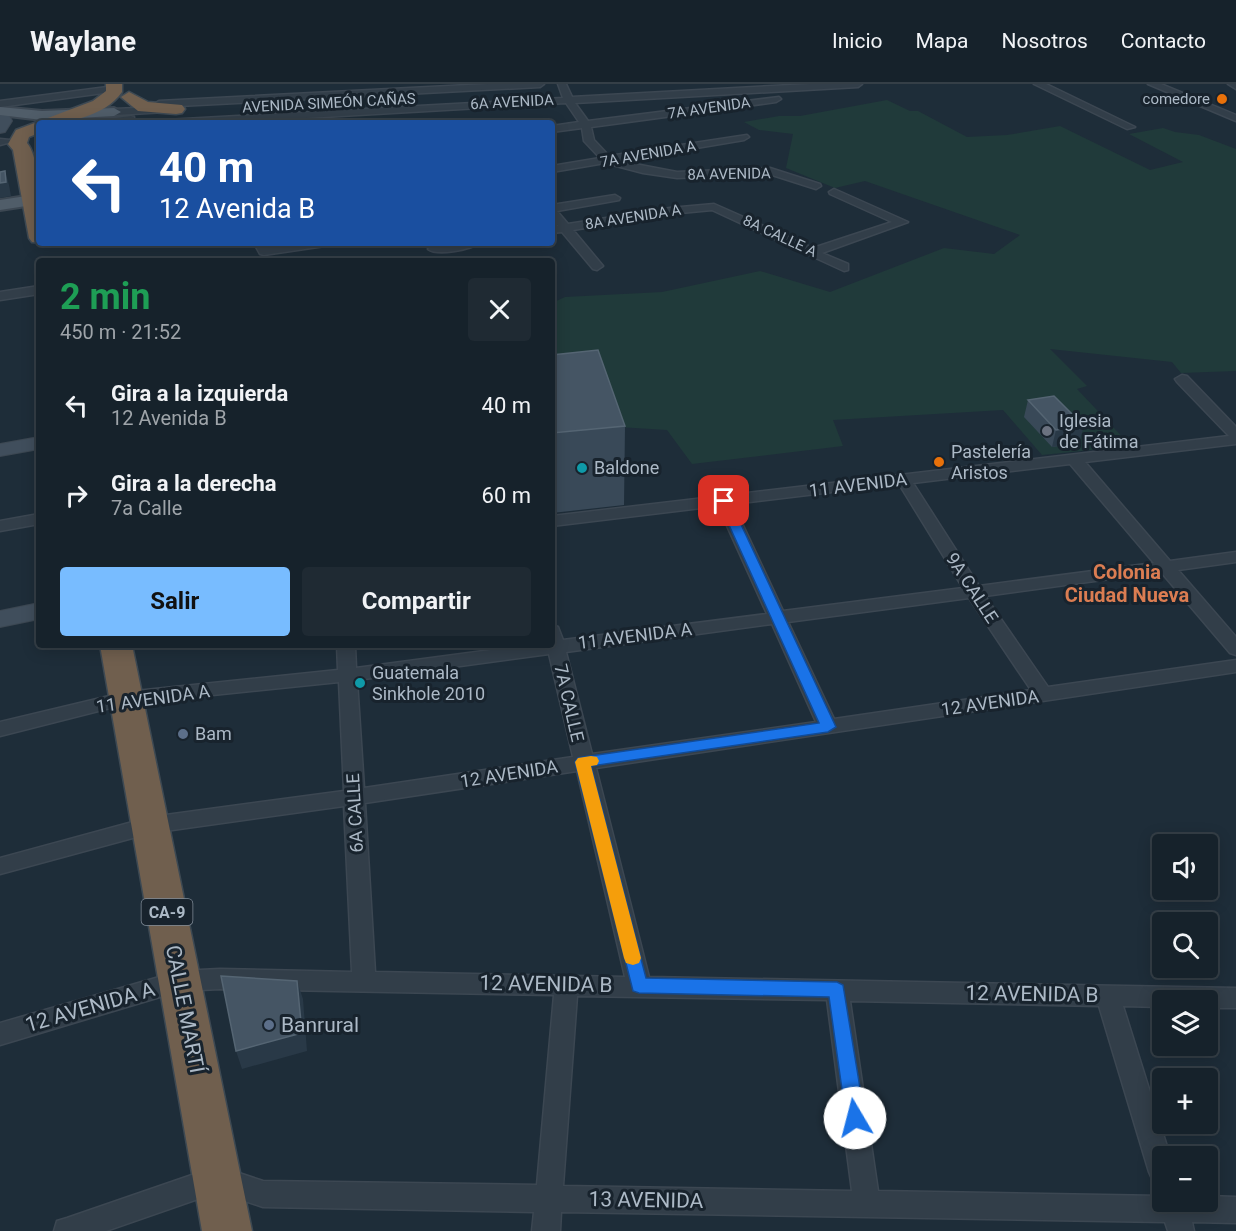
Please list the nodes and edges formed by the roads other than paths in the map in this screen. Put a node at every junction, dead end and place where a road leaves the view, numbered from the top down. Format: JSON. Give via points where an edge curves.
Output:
{"nodes":[{"id":1,"x":540,"y":84,"type":"edge"},
{"id":2,"x":691,"y":84,"type":"edge"},
{"id":3,"x":858,"y":84,"type":"edge"},
{"id":4,"x":866,"y":84,"type":"edge"},
{"id":5,"x":1039,"y":84,"type":"edge"},
{"id":6,"x":1153,"y":84,"type":"edge"},
{"id":7,"x":1232,"y":84,"type":"edge"},
{"id":8,"x":1236,"y":86,"type":"edge"},
{"id":9,"x":122,"y":88,"type":"edge"},
{"id":10,"x":565,"y":91,"type":"edge"},
{"id":11,"x":343,"y":103,"type":"junction"},
{"id":12,"x":0,"y":104,"type":"edge"},
{"id":13,"x":165,"y":110,"type":"edge"},
{"id":14,"x":0,"y":111,"type":"edge"},
{"id":15,"x":206,"y":113,"type":"edge"},
{"id":16,"x":107,"y":118,"type":"edge"},
{"id":17,"x":1236,"y":118,"type":"edge"},
{"id":18,"x":50,"y":120,"type":"edge"},
{"id":19,"x":65,"y":120,"type":"edge"},
{"id":20,"x":84,"y":120,"type":"edge"},
{"id":21,"x":350,"y":120,"type":"edge"},
{"id":22,"x":586,"y":125,"type":"junction"},
{"id":23,"x":1130,"y":127,"type":"dead end"},
{"id":24,"x":555,"y":129,"type":"edge"},
{"id":25,"x":36,"y":130,"type":"edge"},
{"id":26,"x":36,"y":135,"type":"edge"},
{"id":27,"x":744,"y":137,"type":"dead end"},
{"id":28,"x":7,"y":140,"type":"edge"},
{"id":29,"x":608,"y":161,"type":"junction"},
{"id":30,"x":555,"y":169,"type":"edge"},
{"id":31,"x":816,"y":186,"type":"dead end"},
{"id":32,"x":834,"y":192,"type":"dead end"},
{"id":33,"x":615,"y":198,"type":"dead end"},
{"id":34,"x":36,"y":200,"type":"edge"},
{"id":35,"x":0,"y":205,"type":"edge"},
{"id":36,"x":714,"y":207,"type":"joint"},
{"id":37,"x":555,"y":209,"type":"edge"},
{"id":38,"x":555,"y":214,"type":"edge"},
{"id":39,"x":565,"y":228,"type":"junction"},
{"id":40,"x":555,"y":230,"type":"edge"},
{"id":41,"x":287,"y":246,"type":"edge"},
{"id":42,"x":262,"y":248,"type":"edge"},
{"id":43,"x":813,"y":252,"type":"junction"},
{"id":44,"x":597,"y":266,"type":"dead end"},
{"id":45,"x":844,"y":267,"type":"dead end"},
{"id":46,"x":36,"y":290,"type":"edge"},
{"id":47,"x":0,"y":296,"type":"edge"},
{"id":48,"x":1182,"y":379,"type":"dead end"},
{"id":49,"x":1236,"y":435,"type":"edge"},
{"id":50,"x":1236,"y":440,"type":"edge"},
{"id":51,"x":36,"y":444,"type":"edge"},
{"id":52,"x":0,"y":450,"type":"edge"},
{"id":53,"x":1075,"y":460,"type":"junction"},
{"id":54,"x":903,"y":479,"type":"junction"},
{"id":55,"x":724,"y":501,"type":"junction"},
{"id":56,"x":36,"y":520,"type":"edge"},
{"id":57,"x":555,"y":520,"type":"edge"},
{"id":58,"x":0,"y":526,"type":"edge"},
{"id":59,"x":1236,"y":557,"type":"edge"},
{"id":60,"x":1165,"y":566,"type":"junction"},
{"id":61,"x":974,"y":592,"type":"junction"},
{"id":62,"x":36,"y":611,"type":"edge"},
{"id":63,"x":777,"y":618,"type":"junction"},
{"id":64,"x":0,"y":619,"type":"edge"},
{"id":65,"x":555,"y":638,"type":"edge"},
{"id":66,"x":555,"y":642,"type":"edge"},
{"id":67,"x":117,"y":648,"type":"edge"},
{"id":68,"x":346,"y":648,"type":"edge"},
{"id":69,"x":498,"y":648,"type":"edge"},
{"id":70,"x":1236,"y":649,"type":"edge"},
{"id":71,"x":1236,"y":666,"type":"edge"},
{"id":72,"x":347,"y":675,"type":"junction"},
{"id":73,"x":1044,"y":695,"type":"junction"},
{"id":74,"x":126,"y":698,"type":"junction"},
{"id":75,"x":828,"y":727,"type":"junction"},
{"id":76,"x":0,"y":729,"type":"edge"},
{"id":77,"x":583,"y":762,"type":"junction"},
{"id":78,"x":354,"y":797,"type":"junction"},
{"id":79,"x":151,"y":825,"type":"junction"},
{"id":80,"x":0,"y":866,"type":"edge"},
{"id":81,"x":180,"y":981,"type":"junction"},
{"id":82,"x":364,"y":981,"type":"junction"},
{"id":83,"x":566,"y":985,"type":"junction"},
{"id":84,"x":639,"y":985,"type":"junction"},
{"id":85,"x":837,"y":990,"type":"junction"},
{"id":86,"x":1108,"y":995,"type":"junction"},
{"id":87,"x":1236,"y":998,"type":"edge"},
{"id":88,"x":0,"y":1034,"type":"edge"},
{"id":89,"x":1154,"y":1146,"type":"edge"},
{"id":90,"x":218,"y":1179,"type":"junction"},
{"id":91,"x":549,"y":1199,"type":"junction"},
{"id":92,"x":867,"y":1204,"type":"junction"},
{"id":93,"x":1236,"y":1210,"type":"edge"},
{"id":94,"x":1175,"y":1214,"type":"edge"},
{"id":95,"x":67,"y":1231,"type":"edge"},
{"id":96,"x":227,"y":1231,"type":"edge"},
{"id":97,"x":546,"y":1231,"type":"edge"}],
"edges":[{"from":1,"to":11,"type":"street","name":"6A AVENIDA"},
{"from":2,"to":10,"type":"street"},
{"from":3,"to":10,"type":"street","name":"6A AVENIDA"},
{"from":4,"to":22,"type":"street","name":"7A AVENIDA"},
{"from":5,"to":23,"type":"street"},
{"from":6,"to":17,"type":"street"},
{"from":7,"to":8,"type":"street"},
{"from":9,"to":12,"type":"street","via":[[20,96]]},
{"from":9,"to":13,"type":"highway","via":[[144,107]]},
{"from":9,"to":16,"type":"highway","via":[[123,106]]},
{"from":9,"to":19,"type":"highway","via":[[99,105]]},
{"from":10,"to":11,"type":"street","name":"6A AVENIDA"},
{"from":10,"to":22,"type":"street"},
{"from":11,"to":15,"type":"street","name":"6A AVENIDA"},
{"from":11,"to":15,"type":"street","name":"6A AVENIDA"},
{"from":11,"to":15,"type":"street","name":"AVENIDA SIMEÓN CAÑAS","via":[[218,109]]},
{"from":11,"to":21,"type":"street"},
{"from":13,"to":15,"type":"street","name":"6A AVENIDA"},
{"from":13,"to":15,"type":"street","name":"AVENIDA SIMEÓN CAÑAS"},
{"from":13,"to":15,"type":"street","name":"6A AVENIDA"},
{"from":13,"to":16,"type":"street","name":"AVENIDA SIMEÓN CAÑAS"},
{"from":14,"to":18,"type":"main road"},
{"from":14,"to":28,"type":"street"},
{"from":15,"to":16,"type":"street","name":"AVENIDA SIMEÓN CAÑAS"},
{"from":16,"to":20,"type":"highway"},
{"from":22,"to":24,"type":"street","name":"7A AVENIDA"},
{"from":22,"to":29,"type":"street","via":[[589,141]]},
{"from":25,"to":28,"type":"highway","via":[[20,136],[17,144]]},
{"from":26,"to":28,"type":"highway"},
{"from":27,"to":29,"type":"street","name":"7A AVENIDA A"},
{"from":28,"to":34,"type":"highway"},
{"from":29,"to":30,"type":"street","name":"7A AVENIDA A"},
{"from":29,"to":31,"type":"street","name":"8A AVENIDA","via":[[677,175],[770,171]]},
{"from":32,"to":43,"type":"street","via":[[902,222]]},
{"from":33,"to":37,"type":"street"},
{"from":34,"to":35,"type":"main road"},
{"from":36,"to":39,"type":"street","name":"8A AVENIDA A"},
{"from":36,"to":43,"type":"street","name":"8A CALLE A"},
{"from":38,"to":39,"type":"street"},
{"from":39,"to":40,"type":"street","name":"8A AVENIDA A"},
{"from":39,"to":44,"type":"street"},
{"from":41,"to":42,"type":"street"},
{"from":43,"to":45,"type":"street","name":"8A CALLE A"},
{"from":46,"to":47,"type":"street"},
{"from":48,"to":49,"type":"street"},
{"from":50,"to":53,"type":"street","name":"11 AVENIDA"},
{"from":51,"to":52,"type":"street"},
{"from":53,"to":54,"type":"street","name":"11 AVENIDA"},
{"from":53,"to":60,"type":"street"},
{"from":54,"to":55,"type":"street","name":"11 AVENIDA"},
{"from":54,"to":61,"type":"street","name":"9A CALLE"},
{"from":55,"to":57,"type":"street","name":"11 AVENIDA"},
{"from":55,"to":63,"type":"street"},
{"from":56,"to":58,"type":"street"},
{"from":59,"to":60,"type":"street","name":"11 AVENIDA A"},
{"from":60,"to":61,"type":"street","name":"11 AVENIDA A"},
{"from":60,"to":70,"type":"street"},
{"from":61,"to":63,"type":"street","name":"11 AVENIDA A"},
{"from":61,"to":73,"type":"street","name":"9A CALLE"},
{"from":62,"to":64,"type":"street"},
{"from":63,"to":65,"type":"street","name":"11 AVENIDA A"},
{"from":63,"to":75,"type":"street"},
{"from":66,"to":77,"type":"street","name":"7A CALLE"},
{"from":67,"to":74,"type":"highway","name":"CALLE MARTÍ","number":"CA-9"},
{"from":68,"to":72,"type":"street","name":"6A CALLE"},
{"from":69,"to":72,"type":"street","name":"11 AVENIDA A"},
{"from":71,"to":73,"type":"street","name":"12 AVENIDA"},
{"from":72,"to":74,"type":"street","name":"11 AVENIDA A"},
{"from":72,"to":78,"type":"street","name":"6A CALLE"},
{"from":73,"to":75,"type":"street","name":"12 AVENIDA"},
{"from":74,"to":76,"type":"street","name":"11 AVENIDA A"},
{"from":74,"to":79,"type":"highway","name":"CALLE MARTÍ","number":"CA-9"},
{"from":75,"to":77,"type":"street","name":"12 AVENIDA"},
{"from":77,"to":78,"type":"street","name":"12 AVENIDA"},
{"from":77,"to":84,"type":"street","name":"7A CALLE"},
{"from":78,"to":79,"type":"street","name":"12 AVENIDA"},
{"from":78,"to":82,"type":"street","name":"6A CALLE"},
{"from":79,"to":80,"type":"street","name":"12 AVENIDA"},
{"from":79,"to":81,"type":"highway","name":"CALLE MARTÍ","number":"CA-9"},
{"from":81,"to":82,"type":"street","name":"12 AVENIDA B"},
{"from":81,"to":88,"type":"street","name":"12 AVENIDA A"},
{"from":81,"to":90,"type":"highway","name":"CALLE MARTÍ","number":"CA-9"},
{"from":82,"to":83,"type":"street","name":"12 AVENIDA B"},
{"from":83,"to":84,"type":"street","name":"12 AVENIDA B"},
{"from":83,"to":91,"type":"street"},
{"from":84,"to":85,"type":"street","name":"12 AVENIDA B"},
{"from":85,"to":86,"type":"street","name":"12 AVENIDA B"},
{"from":85,"to":92,"type":"street"},
{"from":86,"to":87,"type":"street","name":"12 AVENIDA B"},
{"from":86,"to":89,"type":"street"},
{"from":90,"to":91,"type":"street","name":"13 AVENIDA","via":[[262,1194]]},
{"from":90,"to":95,"type":"street"},
{"from":90,"to":96,"type":"highway","name":"CALLE MARTÍ","number":"CA-9"},
{"from":91,"to":92,"type":"street","name":"13 AVENIDA"},
{"from":91,"to":97,"type":"street"},
{"from":92,"to":94,"type":"street","name":"13 AVENIDA"},
{"from":93,"to":94,"type":"street","name":"13 AVENIDA"}]}
